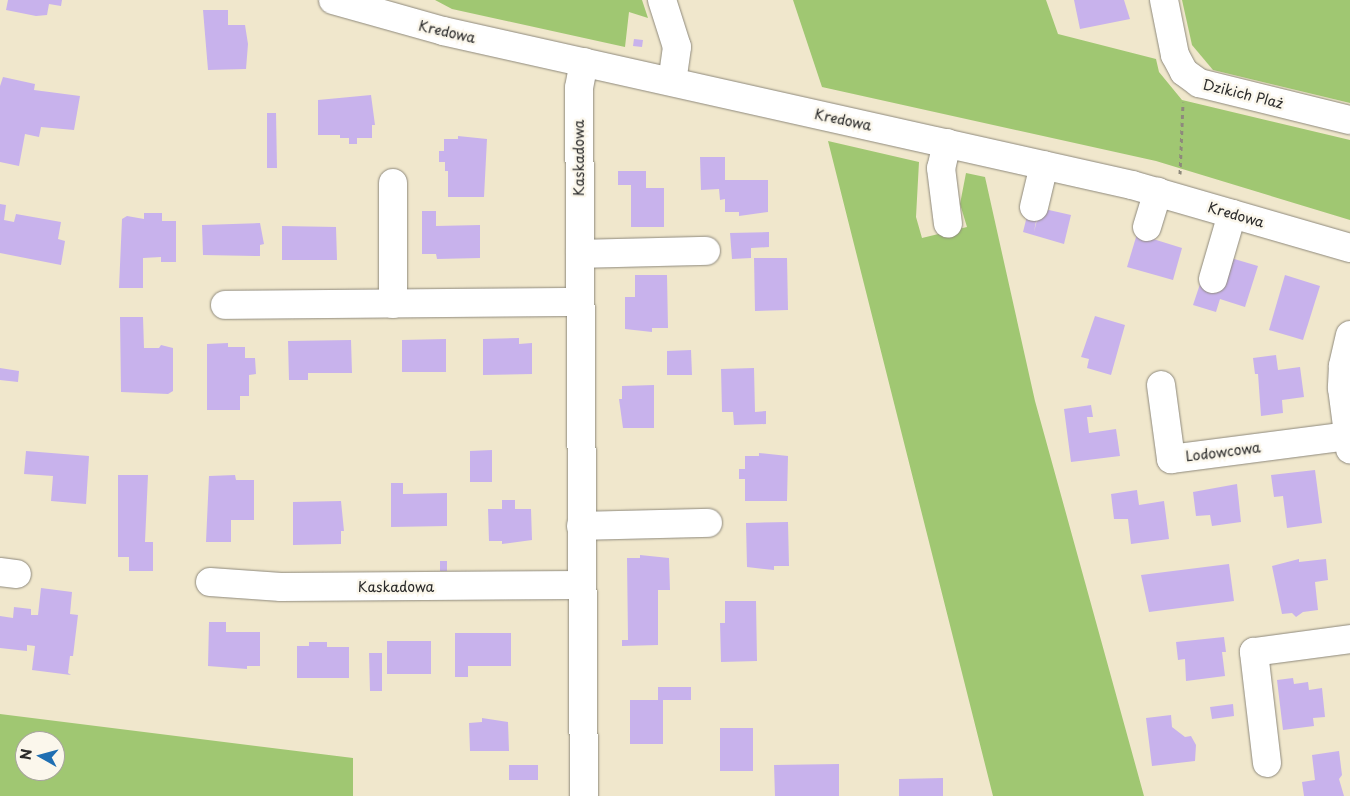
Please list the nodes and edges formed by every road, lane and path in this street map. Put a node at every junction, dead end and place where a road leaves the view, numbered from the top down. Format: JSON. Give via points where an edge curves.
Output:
{"nodes":[{"id":1,"x":333,"y":0,"type":"edge"},
{"id":2,"x":662,"y":0,"type":"edge"},
{"id":3,"x":1164,"y":0,"type":"edge"},
{"id":4,"x":396,"y":9,"type":"edge"},
{"id":5,"x":584,"y":62,"type":"junction"},
{"id":6,"x":1184,"y":72,"type":"junction"},
{"id":7,"x":672,"y":82,"type":"junction"},
{"id":8,"x":1350,"y":120,"type":"edge"},
{"id":9,"x":946,"y":143,"type":"junction"},
{"id":10,"x":1044,"y":165,"type":"junction"},
{"id":11,"x":393,"y":183,"type":"dead end"},
{"id":12,"x":1169,"y":187,"type":"junction"},
{"id":13,"x":1034,"y":207,"type":"dead end"},
{"id":14,"x":1232,"y":214,"type":"junction"},
{"id":15,"x":948,"y":224,"type":"dead end"},
{"id":16,"x":1147,"y":227,"type":"dead end"},
{"id":17,"x":1350,"y":248,"type":"edge"},
{"id":18,"x":706,"y":251,"type":"dead end"},
{"id":19,"x":580,"y":254,"type":"junction"},
{"id":20,"x":1213,"y":279,"type":"dead end"},
{"id":21,"x":580,"y":302,"type":"junction"},
{"id":22,"x":393,"y":304,"type":"junction"},
{"id":23,"x":225,"y":305,"type":"dead end"},
{"id":24,"x":1350,"y":335,"type":"edge"},
{"id":25,"x":1161,"y":385,"type":"dead end"},
{"id":26,"x":1349,"y":443,"type":"edge"},
{"id":27,"x":708,"y":523,"type":"dead end"},
{"id":28,"x":581,"y":526,"type":"junction"},
{"id":29,"x":210,"y":582,"type":"dead end"},
{"id":30,"x":581,"y":585,"type":"junction"},
{"id":31,"x":1350,"y":639,"type":"edge"},
{"id":32,"x":1267,"y":764,"type":"dead end"},
{"id":33,"x":584,"y":796,"type":"edge"}],
"edges":[{"from":1,"to":4,"type":"street","name":"Kredowa"},
{"from":2,"to":7,"type":"street","via":[[677,47]]},
{"from":3,"to":6,"type":"street","via":[[1175,56]]},
{"from":4,"to":5,"type":"street","name":"Kredowa"},
{"from":5,"to":7,"type":"street","name":"Kredowa"},
{"from":5,"to":19,"type":"street","name":"Kaskadowa","via":[[579,88]]},
{"from":6,"to":8,"type":"street","name":"Dzikich Plaż","via":[[1199,84]]},
{"from":6,"to":12,"type":"path"},
{"from":7,"to":9,"type":"street","name":"Kredowa"},
{"from":9,"to":10,"type":"street","name":"Kredowa"},
{"from":9,"to":15,"type":"street","via":[[941,168]]},
{"from":10,"to":12,"type":"street","name":"Kredowa"},
{"from":10,"to":13,"type":"street"},
{"from":11,"to":22,"type":"street"},
{"from":12,"to":14,"type":"street","name":"Kredowa"},
{"from":12,"to":16,"type":"street"},
{"from":14,"to":17,"type":"street","name":"Kredowa"},
{"from":14,"to":20,"type":"street"},
{"from":18,"to":19,"type":"street"},
{"from":19,"to":21,"type":"street","name":"Kaskadowa"},
{"from":21,"to":22,"type":"street"},
{"from":21,"to":28,"type":"street","name":"Kaskadowa"},
{"from":22,"to":23,"type":"street"},
{"from":24,"to":26,"type":"street","name":"Lodowcowa","via":[[1342,373]]},
{"from":25,"to":26,"type":"street","name":"Lodowcowa","via":[[1171,459]]},
{"from":27,"to":28,"type":"street"},
{"from":28,"to":30,"type":"street","name":"Kaskadowa"},
{"from":29,"to":30,"type":"street","name":"Kaskadowa","via":[[291,587]]},
{"from":30,"to":33,"type":"street","name":"Kaskadowa"},
{"from":31,"to":32,"type":"street","via":[[1254,652]]}]}
